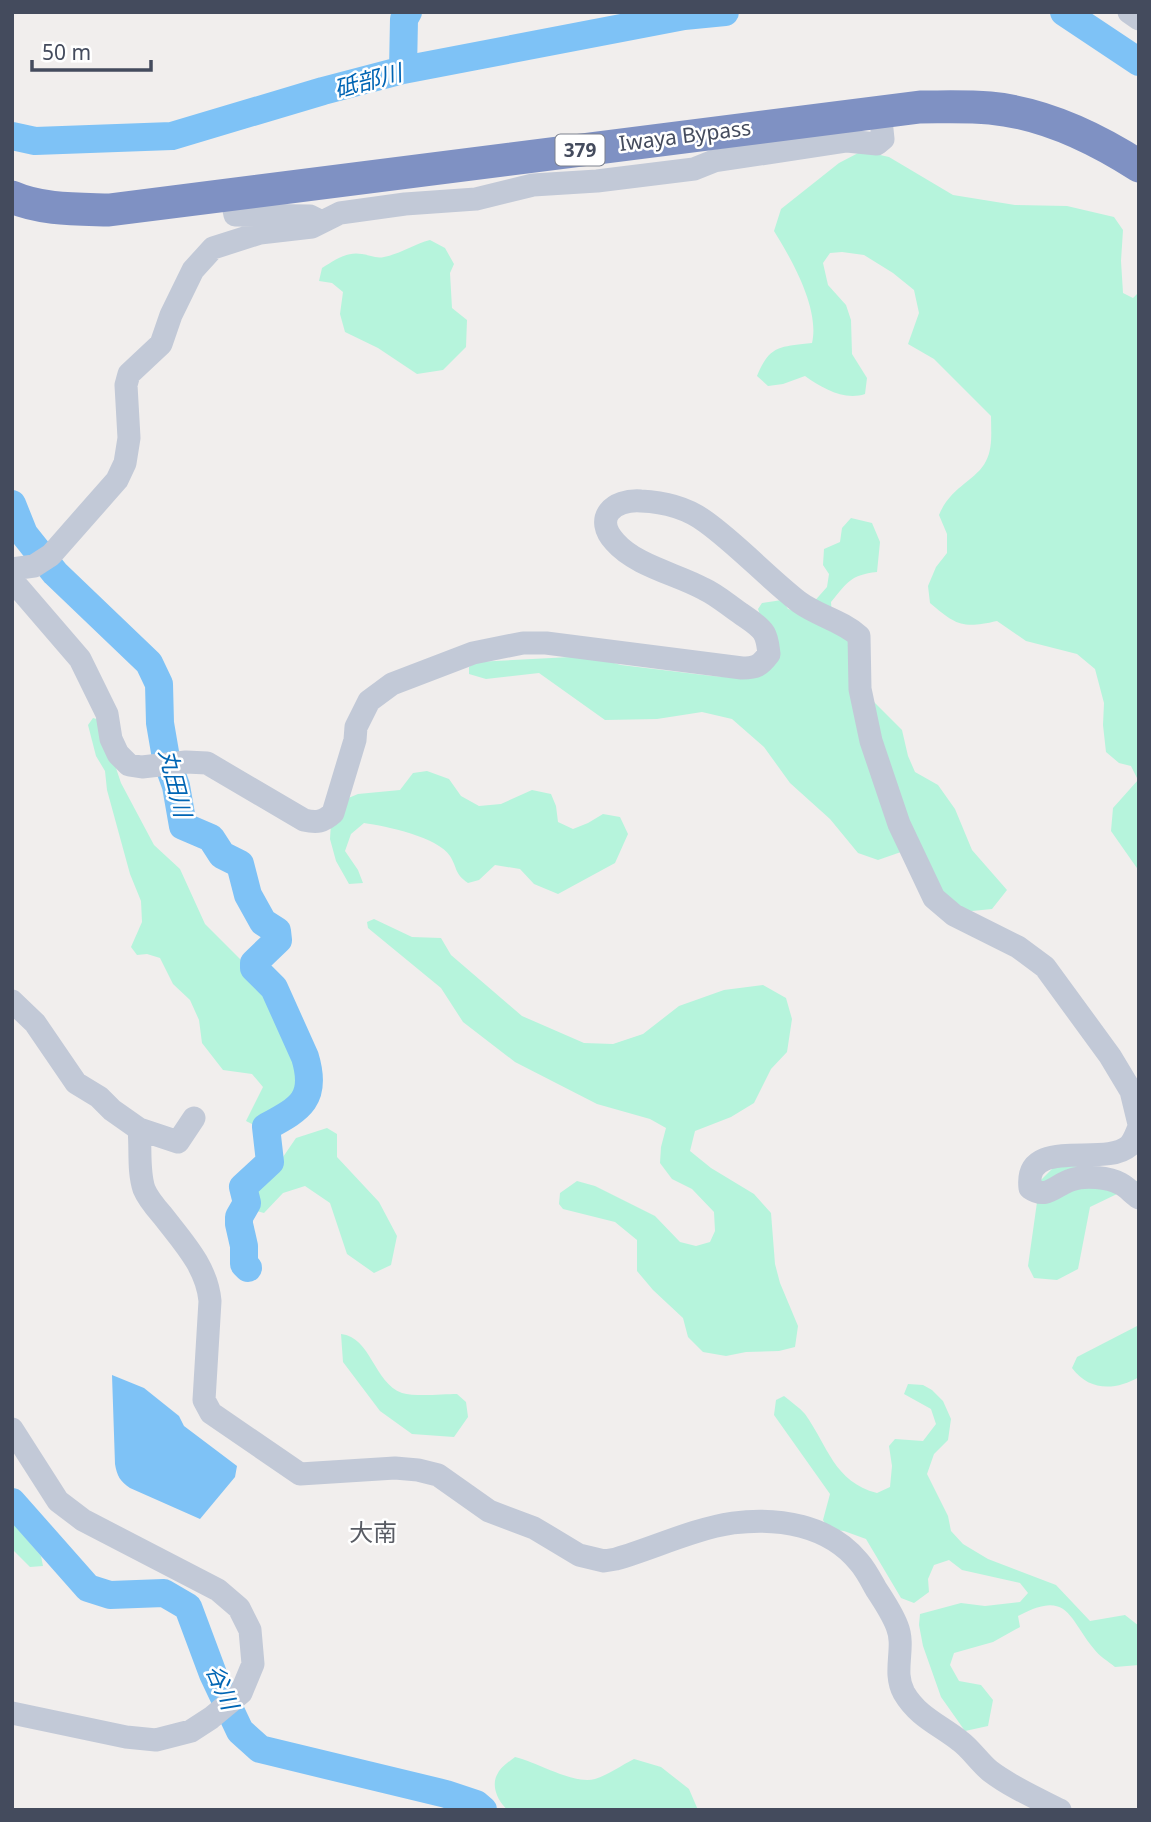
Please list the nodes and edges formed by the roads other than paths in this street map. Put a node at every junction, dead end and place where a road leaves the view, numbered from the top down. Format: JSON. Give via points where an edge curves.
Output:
{"nodes":[{"id":1,"x":1129,"y":12,"type":"edge"},
{"id":2,"x":1139,"y":19,"type":"edge"},
{"id":3,"x":880,"y":111,"type":"junction"},
{"id":4,"x":1139,"y":166,"type":"edge"},
{"id":5,"x":231,"y":195,"type":"junction"},
{"id":6,"x":12,"y":197,"type":"edge"},
{"id":7,"x":323,"y":222,"type":"junction"},
{"id":8,"x":350,"y":223,"type":"dead end"},
{"id":9,"x":32,"y":563,"type":"edge"},
{"id":10,"x":12,"y":580,"type":"edge"},
{"id":11,"x":12,"y":1001,"type":"edge"},
{"id":12,"x":194,"y":1118,"type":"dead end"},
{"id":13,"x":1139,"y":1126,"type":"edge"},
{"id":14,"x":139,"y":1129,"type":"junction"},
{"id":15,"x":1139,"y":1198,"type":"edge"},
{"id":16,"x":12,"y":1429,"type":"edge"},
{"id":17,"x":12,"y":1713,"type":"edge"},
{"id":18,"x":1060,"y":1810,"type":"edge"}],
"edges":[{"from":1,"to":2,"type":"street"},
{"from":3,"to":4,"type":"highway","name":"Iwaya Bypass","number":"379","via":[[992,108],[1057,124],[1099,141]]},
{"from":3,"to":5,"type":"highway","name":"Iwaya Bypass","number":"379"},
{"from":3,"to":7,"type":"street","via":[[883,139],[877,144],[847,141],[714,161],[694,169],[533,185],[476,199],[340,214]]},
{"from":5,"to":6,"type":"highway","name":"Iwaya Bypass","number":"379","via":[[109,210],[66,208]]},
{"from":5,"to":7,"type":"street","via":[[235,215],[310,216]]},
{"from":7,"to":8,"type":"street"},
{"from":7,"to":9,"type":"street","via":[[260,233],[213,248],[198,264],[161,344],[129,374],[129,438],[117,480]]},
{"from":10,"to":13,"type":"street","via":[[80,659],[107,714],[117,754],[129,765],[207,763],[316,823],[333,813],[356,727],[369,701],[392,684],[473,653],[546,643],[755,668],[769,654],[764,632],[705,589],[634,556],[609,534],[606,521],[621,501],[664,502],[685,509],[799,602],[859,636],[860,689],[871,741],[899,824],[934,898],[954,915],[1018,947],[1045,967],[1131,1091]]},
{"from":11,"to":14,"type":"street","via":[[35,1023],[76,1083]]},
{"from":12,"to":14,"type":"street","via":[[178,1142]]},
{"from":13,"to":15,"type":"street","via":[[1135,1139],[1116,1154],[1049,1157],[1038,1163],[1029,1179],[1030,1188],[1038,1193],[1048,1193],[1071,1179],[1087,1178],[1121,1184]]},
{"from":14,"to":18,"type":"street","via":[[145,1190],[188,1248],[209,1287],[204,1400],[211,1413],[300,1474],[395,1468],[438,1475],[489,1511],[534,1528],[579,1555],[604,1561],[730,1524],[760,1520],[817,1530],[860,1562],[891,1612],[901,1636],[898,1674],[914,1708],[961,1741],[988,1770]]},
{"from":16,"to":17,"type":"street","via":[[58,1500],[83,1520],[218,1590],[239,1608],[250,1630],[253,1664],[241,1693],[211,1718],[191,1731],[156,1740]]}]}
